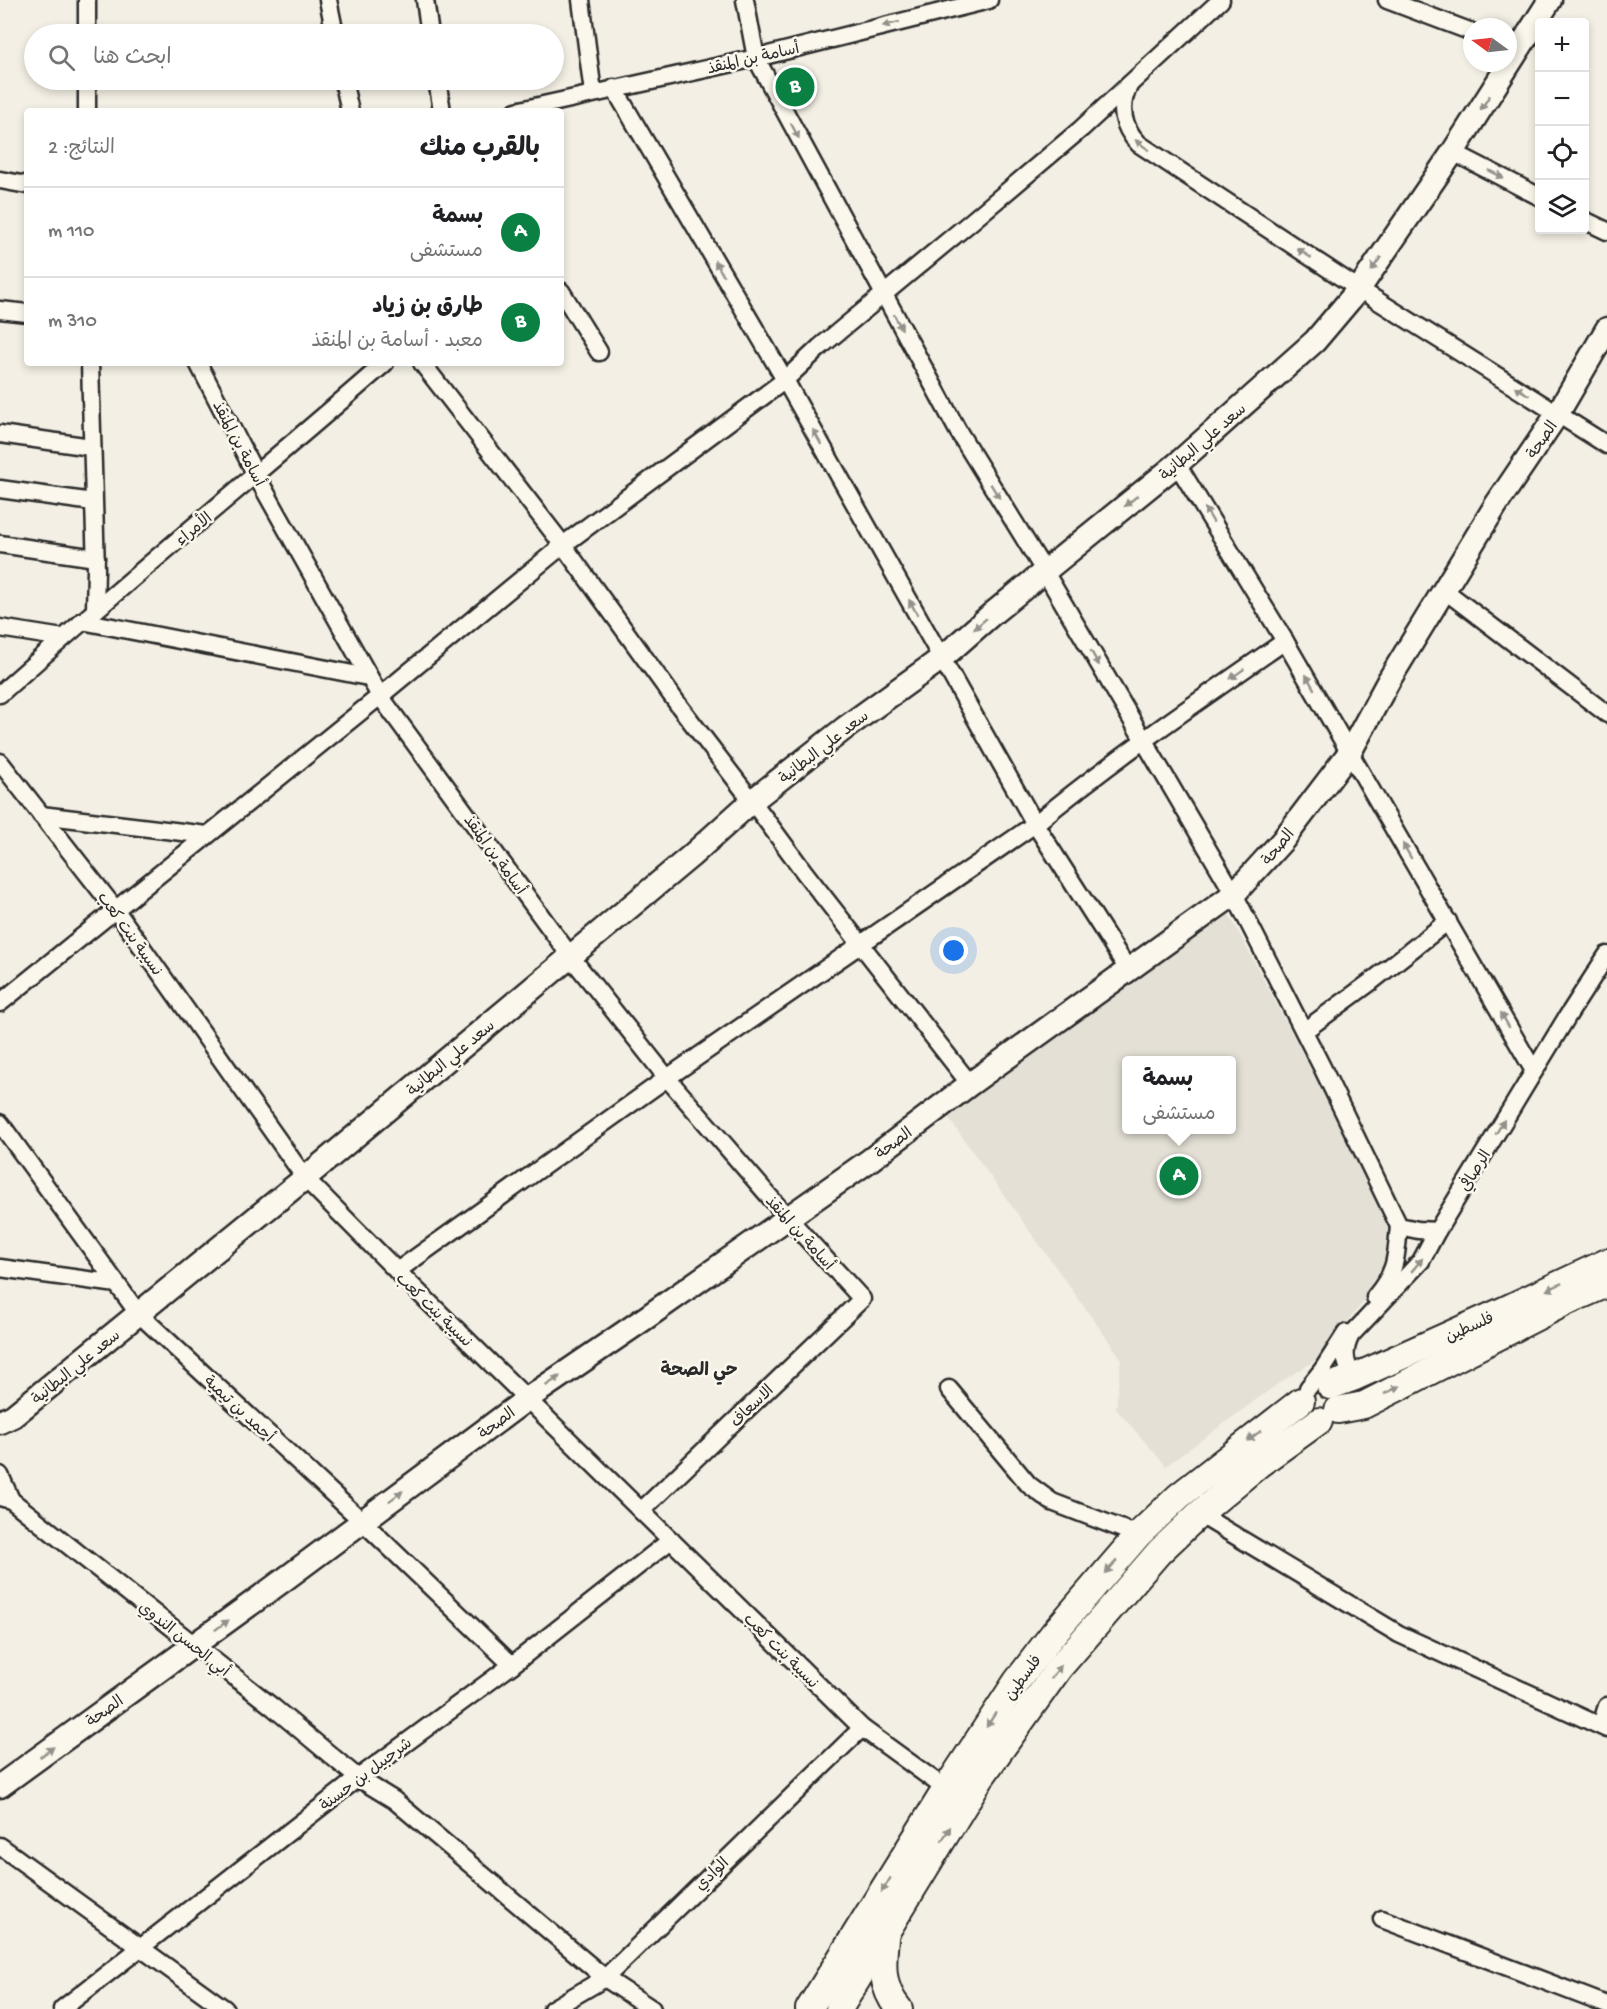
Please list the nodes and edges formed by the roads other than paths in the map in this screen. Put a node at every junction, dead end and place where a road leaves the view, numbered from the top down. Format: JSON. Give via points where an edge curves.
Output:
{"nodes":[{"id":1,"x":87,"y":0,"type":"edge"},
{"id":2,"x":328,"y":0,"type":"edge"},
{"id":3,"x":425,"y":0,"type":"edge"},
{"id":4,"x":581,"y":0,"type":"edge"},
{"id":5,"x":745,"y":0,"type":"edge"},
{"id":6,"x":989,"y":0,"type":"edge"},
{"id":7,"x":1221,"y":0,"type":"edge"},
{"id":8,"x":1388,"y":0,"type":"edge"},
{"id":9,"x":1550,"y":0,"type":"edge"},
{"id":10,"x":87,"y":24,"type":"edge"},
{"id":11,"x":333,"y":24,"type":"edge"},
{"id":12,"x":429,"y":24,"type":"edge"},
{"id":13,"x":1463,"y":29,"type":"edge"},
{"id":14,"x":1517,"y":49,"type":"edge"},
{"id":15,"x":756,"y":58,"type":"junction"},
{"id":16,"x":1502,"y":72,"type":"edge"},
{"id":17,"x":1130,"y":83,"type":"junction"},
{"id":18,"x":614,"y":88,"type":"junction"},
{"id":19,"x":87,"y":90,"type":"edge"},
{"id":20,"x":346,"y":90,"type":"edge"},
{"id":21,"x":439,"y":90,"type":"edge"},
{"id":22,"x":593,"y":93,"type":"junction"},
{"id":23,"x":87,"y":108,"type":"edge"},
{"id":24,"x":349,"y":108,"type":"edge"},
{"id":25,"x":442,"y":108,"type":"edge"},
{"id":26,"x":529,"y":108,"type":"edge"},
{"id":27,"x":1453,"y":152,"type":"junction"},
{"id":28,"x":0,"y":180,"type":"edge"},
{"id":29,"x":24,"y":184,"type":"edge"},
{"id":30,"x":1535,"y":194,"type":"edge"},
{"id":31,"x":1589,"y":222,"type":"edge"},
{"id":32,"x":1607,"y":231,"type":"edge"},
{"id":33,"x":1359,"y":289,"type":"junction"},
{"id":34,"x":882,"y":294,"type":"junction"},
{"id":35,"x":564,"y":296,"type":"edge"},
{"id":36,"x":0,"y":310,"type":"edge"},
{"id":37,"x":24,"y":313,"type":"edge"},
{"id":38,"x":1607,"y":329,"type":"edge"},
{"id":39,"x":599,"y":352,"type":"dead end"},
{"id":40,"x":90,"y":366,"type":"edge"},
{"id":41,"x":200,"y":366,"type":"edge"},
{"id":42,"x":382,"y":366,"type":"edge"},
{"id":43,"x":424,"y":366,"type":"edge"},
{"id":44,"x":785,"y":380,"type":"junction"},
{"id":45,"x":1558,"y":413,"type":"junction"},
{"id":46,"x":0,"y":434,"type":"edge"},
{"id":47,"x":1607,"y":445,"type":"edge"},
{"id":48,"x":91,"y":447,"type":"junction"},
{"id":49,"x":1177,"y":464,"type":"junction"},
{"id":50,"x":256,"y":475,"type":"junction"},
{"id":51,"x":0,"y":489,"type":"edge"},
{"id":52,"x":93,"y":502,"type":"junction"},
{"id":53,"x":0,"y":544,"type":"edge"},
{"id":54,"x":563,"y":545,"type":"junction"},
{"id":55,"x":96,"y":558,"type":"junction"},
{"id":56,"x":1045,"y":572,"type":"junction"},
{"id":57,"x":1443,"y":590,"type":"junction"},
{"id":58,"x":95,"y":609,"type":"junction"},
{"id":59,"x":82,"y":621,"type":"junction"},
{"id":60,"x":0,"y":628,"type":"edge"},
{"id":61,"x":63,"y":638,"type":"junction"},
{"id":62,"x":1285,"y":641,"type":"junction"},
{"id":63,"x":942,"y":658,"type":"junction"},
{"id":64,"x":368,"y":677,"type":"junction"},
{"id":65,"x":0,"y":694,"type":"edge"},
{"id":66,"x":380,"y":696,"type":"junction"},
{"id":67,"x":1607,"y":714,"type":"edge"},
{"id":68,"x":1142,"y":740,"type":"junction"},
{"id":69,"x":1350,"y":752,"type":"junction"},
{"id":70,"x":0,"y":762,"type":"edge"},
{"id":71,"x":752,"y":801,"type":"junction"},
{"id":72,"x":41,"y":815,"type":"junction"},
{"id":73,"x":1035,"y":824,"type":"junction"},
{"id":74,"x":207,"y":835,"type":"junction"},
{"id":75,"x":1234,"y":894,"type":"junction"},
{"id":76,"x":115,"y":909,"type":"junction"},
{"id":77,"x":1448,"y":921,"type":"junction"},
{"id":78,"x":861,"y":945,"type":"junction"},
{"id":79,"x":1607,"y":955,"type":"edge"},
{"id":80,"x":571,"y":957,"type":"junction"},
{"id":81,"x":1129,"y":970,"type":"junction"},
{"id":82,"x":0,"y":1003,"type":"edge"},
{"id":83,"x":1304,"y":1031,"type":"junction"},
{"id":84,"x":1534,"y":1071,"type":"junction"},
{"id":85,"x":667,"y":1078,"type":"junction"},
{"id":86,"x":970,"y":1084,"type":"junction"},
{"id":87,"x":0,"y":1124,"type":"edge"},
{"id":88,"x":304,"y":1178,"type":"junction"},
{"id":89,"x":788,"y":1218,"type":"junction"},
{"id":90,"x":1400,"y":1226,"type":"junction"},
{"id":91,"x":1437,"y":1231,"type":"junction"},
{"id":92,"x":1607,"y":1262,"type":"edge"},
{"id":93,"x":0,"y":1268,"type":"edge"},
{"id":94,"x":397,"y":1271,"type":"junction"},
{"id":95,"x":117,"y":1284,"type":"junction"},
{"id":96,"x":1607,"y":1284,"type":"edge"},
{"id":97,"x":862,"y":1299,"type":"joint"},
{"id":98,"x":138,"y":1313,"type":"junction"},
{"id":99,"x":1355,"y":1377,"type":"junction"},
{"id":100,"x":949,"y":1389,"type":"dead end"},
{"id":101,"x":1313,"y":1391,"type":"junction"},
{"id":102,"x":527,"y":1399,"type":"junction"},
{"id":103,"x":1328,"y":1416,"type":"junction"},
{"id":104,"x":6,"y":1419,"type":"edge"},
{"id":105,"x":0,"y":1439,"type":"edge"},
{"id":106,"x":0,"y":1475,"type":"edge"},
{"id":107,"x":5,"y":1499,"type":"edge"},
{"id":108,"x":641,"y":1511,"type":"junction"},
{"id":109,"x":1199,"y":1514,"type":"junction"},
{"id":110,"x":362,"y":1521,"type":"junction"},
{"id":111,"x":1138,"y":1535,"type":"junction"},
{"id":112,"x":671,"y":1540,"type":"junction"},
{"id":113,"x":194,"y":1645,"type":"junction"},
{"id":114,"x":512,"y":1665,"type":"junction"},
{"id":115,"x":1607,"y":1706,"type":"edge"},
{"id":116,"x":1604,"y":1727,"type":"edge"},
{"id":117,"x":861,"y":1728,"type":"junction"},
{"id":118,"x":358,"y":1778,"type":"junction"},
{"id":119,"x":0,"y":1786,"type":"edge"},
{"id":120,"x":946,"y":1789,"type":"junction"},
{"id":121,"x":0,"y":1846,"type":"edge"},
{"id":122,"x":1382,"y":1918,"type":"dead end"},
{"id":123,"x":886,"y":1931,"type":"junction"},
{"id":124,"x":141,"y":1949,"type":"junction"},
{"id":125,"x":605,"y":1978,"type":"junction"},
{"id":126,"x":812,"y":2005,"type":"edge"},
{"id":127,"x":1607,"y":2005,"type":"edge"},
{"id":128,"x":849,"y":2007,"type":"edge"},
{"id":129,"x":62,"y":2009,"type":"edge"},
{"id":130,"x":225,"y":2009,"type":"edge"},
{"id":131,"x":552,"y":2009,"type":"edge"},
{"id":132,"x":652,"y":2009,"type":"edge"},
{"id":133,"x":899,"y":2009,"type":"edge"}],
"edges":[{"from":1,"to":10,"type":"street"},
{"from":2,"to":11,"type":"street"},
{"from":3,"to":12,"type":"street"},
{"from":4,"to":22,"type":"street"},
{"from":5,"to":15,"type":"street"},
{"from":6,"to":15,"type":"street","name":"أسامة بن المنقذ","one_way":true},
{"from":7,"to":17,"type":"street"},
{"from":8,"to":13,"type":"street"},
{"from":9,"to":14,"type":"main road","name":"سعد علي البطانية"},
{"from":15,"to":18,"type":"street","name":"أسامة بن المنقذ"},
{"from":15,"to":34,"type":"street","one_way":true},
{"from":16,"to":27,"type":"main road","name":"سعد علي البطانية","one_way":true},
{"from":33,"to":17,"type":"street","one_way":true,"via":[[1139,144],[1123,119],[1123,100]]},
{"from":17,"to":34,"type":"street","via":[[972,222]]},
{"from":18,"to":22,"type":"street","name":"أسامة بن المنقذ"},
{"from":44,"to":18,"type":"street","one_way":true},
{"from":19,"to":23,"type":"street"},
{"from":20,"to":24,"type":"street"},
{"from":21,"to":25,"type":"street"},
{"from":22,"to":26,"type":"street","name":"أسامة بن المنقذ"},
{"from":27,"to":30,"type":"street","one_way":true},
{"from":27,"to":33,"type":"main road","name":"سعد علي البطانية","one_way":true},
{"from":28,"to":29,"type":"street"},
{"from":31,"to":32,"type":"street"},
{"from":45,"to":33,"type":"street","one_way":true},
{"from":33,"to":49,"type":"main road","name":"سعد علي البطانية","via":[[1315,341]]},
{"from":34,"to":44,"type":"street"},
{"from":34,"to":56,"type":"street","one_way":true,"via":[[958,430]]},
{"from":35,"to":39,"type":"street"},
{"from":36,"to":37,"type":"street"},
{"from":38,"to":45,"type":"main road","name":"الصحة"},
{"from":40,"to":48,"type":"street"},
{"from":41,"to":50,"type":"street","name":"أسامة بن المنقذ"},
{"from":42,"to":50,"type":"street","name":"الأمراء"},
{"from":43,"to":54,"type":"street"},
{"from":44,"to":54,"type":"street"},
{"from":63,"to":44,"type":"street","one_way":true},
{"from":45,"to":47,"type":"street"},
{"from":45,"to":57,"type":"main road","name":"الصحة"},
{"from":46,"to":48,"type":"street"},
{"from":48,"to":52,"type":"street"},
{"from":49,"to":56,"type":"main road","name":"سعد علي البطانية","one_way":true},
{"from":62,"to":49,"type":"street","one_way":true},
{"from":50,"to":58,"type":"street","name":"الأمراء"},
{"from":50,"to":64,"type":"street","name":"أسامة بن المنقذ"},
{"from":51,"to":52,"type":"street"},
{"from":52,"to":55,"type":"street"},
{"from":53,"to":55,"type":"street"},
{"from":54,"to":66,"type":"street"},
{"from":54,"to":71,"type":"street"},
{"from":55,"to":58,"type":"street"},
{"from":56,"to":63,"type":"main road","name":"سعد علي البطانية","one_way":true},
{"from":56,"to":68,"type":"street","one_way":true},
{"from":57,"to":67,"type":"street"},
{"from":57,"to":69,"type":"main road","name":"الصحة"},
{"from":58,"to":59,"type":"street","name":"الأمراء"},
{"from":59,"to":61,"type":"street","name":"الأمراء"},
{"from":59,"to":64,"type":"street"},
{"from":60,"to":61,"type":"street"},
{"from":61,"to":65,"type":"street","name":"الأمراء"},
{"from":62,"to":68,"type":"street","one_way":true},
{"from":69,"to":62,"type":"street","one_way":true},
{"from":63,"to":71,"type":"main road","name":"سعد علي البطانية"},
{"from":63,"to":73,"type":"street"},
{"from":64,"to":66,"type":"street","name":"أسامة بن المنقذ"},
{"from":66,"to":74,"type":"street"},
{"from":66,"to":80,"type":"street","name":"أسامة بن المنقذ"},
{"from":68,"to":73,"type":"street"},
{"from":68,"to":75,"type":"street"},
{"from":69,"to":75,"type":"main road","name":"الصحة","via":[[1283,840]]},
{"from":77,"to":69,"type":"street","one_way":true},
{"from":70,"to":72,"type":"street","name":"نسيبة بنت كعب"},
{"from":71,"to":78,"type":"street"},
{"from":71,"to":80,"type":"main road","name":"سعد علي البطانية"},
{"from":72,"to":74,"type":"street"},
{"from":72,"to":76,"type":"street","name":"نسيبة بنت كعب"},
{"from":73,"to":78,"type":"street"},
{"from":73,"to":81,"type":"street"},
{"from":74,"to":76,"type":"street"},
{"from":75,"to":81,"type":"main road","name":"الصحة"},
{"from":75,"to":83,"type":"street"},
{"from":76,"to":82,"type":"street"},
{"from":76,"to":88,"type":"street","name":"نسيبة بنت كعب"},
{"from":77,"to":83,"type":"street"},
{"from":84,"to":77,"type":"street","one_way":true},
{"from":78,"to":85,"type":"street"},
{"from":78,"to":86,"type":"street"},
{"from":79,"to":84,"type":"street","name":"الرصافي"},
{"from":80,"to":85,"type":"street","name":"أسامة بن المنقذ"},
{"from":80,"to":88,"type":"main road","name":"سعد علي البطانية"},
{"from":81,"to":86,"type":"main road","name":"الصحة"},
{"from":83,"to":90,"type":"street"},
{"from":91,"to":84,"type":"street","name":"الرصافي","one_way":true},
{"from":85,"to":89,"type":"street","name":"أسامة بن المنقذ"},
{"from":85,"to":94,"type":"street"},
{"from":86,"to":89,"type":"main road","name":"الصحة"},
{"from":87,"to":95,"type":"street","name":"أحمد بن تيمية"},
{"from":88,"to":94,"type":"street","name":"نسيبة بنت كعب"},
{"from":88,"to":98,"type":"main road","name":"سعد علي البطانية"},
{"from":89,"to":97,"type":"street","name":"أسامة بن المنقذ"},
{"from":102,"to":89,"type":"main road","name":"الصحة","one_way":true},
{"from":90,"to":91,"type":"street"},
{"from":90,"to":101,"type":"street","via":[[1392,1275],[1346,1333]]},
{"from":99,"to":91,"type":"street","name":"الرصافي","one_way":true,"via":[[1345,1357],[1351,1335],[1421,1261]]},
{"from":92,"to":99,"type":"main road","name":"فلسطين","one_way":true},
{"from":93,"to":95,"type":"street"},
{"from":94,"to":102,"type":"street","name":"نسيبة بنت كعب"},
{"from":95,"to":98,"type":"street","name":"أحمد بن تيمية"},
{"from":103,"to":96,"type":"main road","name":"فلسطين","one_way":true,"via":[[1364,1405]]},
{"from":97,"to":108,"type":"street","name":"الاسعاف"},
{"from":98,"to":104,"type":"main road","name":"سعد علي البطانية"},
{"from":98,"to":110,"type":"street","name":"أحمد بن تيمية"},
{"from":99,"to":101,"type":"main road","name":"فلسطين"},
{"from":100,"to":111,"type":"street","via":[[1041,1496]]},
{"from":101,"to":103,"type":"main road","via":[[1306,1415],[1312,1419]]},
{"from":101,"to":103,"type":"main road","via":[[1339,1396]]},
{"from":101,"to":111,"type":"main road","name":"فلسطين","one_way":true,"via":[[1179,1496]]},
{"from":102,"to":108,"type":"street","name":"نسيبة بنت كعب"},
{"from":110,"to":102,"type":"main road","name":"الصحة","one_way":true},
{"from":103,"to":109,"type":"main road","name":"فلسطين","via":[[1259,1464]]},
{"from":104,"to":105,"type":"main road","name":"سعد علي البطانية"},
{"from":106,"to":107,"type":"street","name":"أبي الحسن الندوي"},
{"from":107,"to":113,"type":"street","name":"أبي الحسن الندوي"},
{"from":108,"to":112,"type":"street","name":"نسيبة بنت كعب"},
{"from":109,"to":116,"type":"street","via":[[1399,1634]]},
{"from":123,"to":109,"type":"main road","name":"فلسطين","one_way":true,"via":[[981,1777],[1059,1668],[1159,1552]]},
{"from":113,"to":110,"type":"main road","name":"الصحة","one_way":true},
{"from":110,"to":114,"type":"street","name":"أحمد بن تيمية"},
{"from":111,"to":120,"type":"main road","name":"فلسطين","one_way":true,"via":[[1017,1681]]},
{"from":112,"to":114,"type":"street","name":"شرحبيل بن حسنة"},
{"from":112,"to":117,"type":"street","name":"نسيبة بنت كعب"},
{"from":113,"to":118,"type":"street","name":"أبي الحسن الندوي"},
{"from":119,"to":113,"type":"main road","name":"الصحة","one_way":true},
{"from":114,"to":118,"type":"street","name":"شرحبيل بن حسنة"},
{"from":115,"to":116,"type":"street"},
{"from":117,"to":120,"type":"street","name":"نسيبة بنت كعب"},
{"from":117,"to":125,"type":"street","name":"الوادي"},
{"from":118,"to":124,"type":"street","name":"شرحبيل بن حسنة"},
{"from":118,"to":125,"type":"street","name":"أبي الحسن الندوي","via":[[394,1800]]},
{"from":120,"to":126,"type":"main road","name":"فلسطين","one_way":true},
{"from":121,"to":124,"type":"street"},
{"from":122,"to":127,"type":"street"},
{"from":123,"to":128,"type":"main road","name":"فلسطين"},
{"from":123,"to":133,"type":"main road","via":[[882,1972]]},
{"from":124,"to":129,"type":"street","name":"شرحبيل بن حسنة"},
{"from":124,"to":130,"type":"street"},
{"from":125,"to":131,"type":"street","name":"الوادي"},
{"from":125,"to":132,"type":"street","name":"أبي الحسن الندوي"},
{"from":126,"to":128,"type":"main road"}]}
